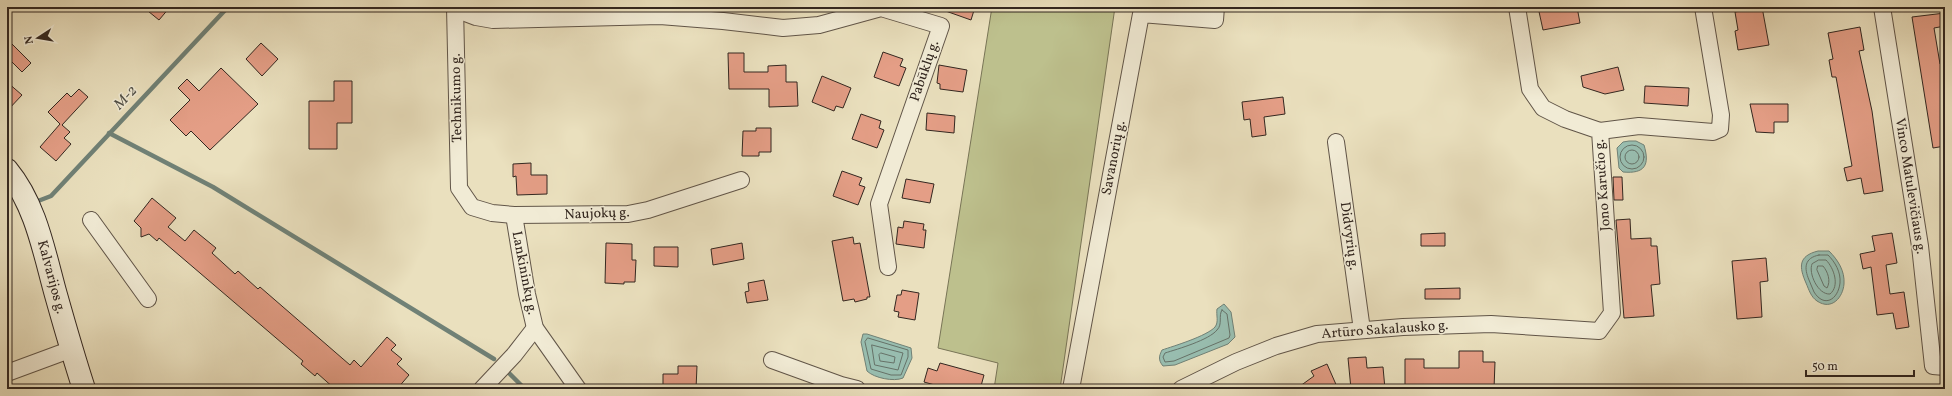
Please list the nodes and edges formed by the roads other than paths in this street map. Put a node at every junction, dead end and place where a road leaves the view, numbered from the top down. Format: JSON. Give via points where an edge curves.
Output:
{"nodes":[{"id":1,"x":1216,"y":7,"type":"edge"},
{"id":2,"x":1517,"y":7,"type":"edge"},
{"id":3,"x":1703,"y":7,"type":"edge"},
{"id":4,"x":1882,"y":7,"type":"edge"},
{"id":5,"x":455,"y":8,"type":"edge"},
{"id":6,"x":1600,"y":130,"type":"junction"},
{"id":7,"x":1336,"y":142,"type":"dead end"},
{"id":8,"x":7,"y":170,"type":"edge"},
{"id":9,"x":741,"y":180,"type":"dead end"},
{"id":10,"x":459,"y":188,"type":"joint"},
{"id":11,"x":514,"y":215,"type":"junction"},
{"id":12,"x":91,"y":220,"type":"dead end"},
{"id":13,"x":888,"y":267,"type":"dead end"},
{"id":14,"x":148,"y":299,"type":"dead end"},
{"id":15,"x":535,"y":328,"type":"junction"},
{"id":16,"x":1362,"y":330,"type":"junction"},
{"id":17,"x":1599,"y":331,"type":"joint"},
{"id":18,"x":72,"y":349,"type":"junction"},
{"id":19,"x":772,"y":360,"type":"dead end"},
{"id":20,"x":1939,"y":366,"type":"edge"},
{"id":21,"x":7,"y":373,"type":"edge"},
{"id":22,"x":84,"y":389,"type":"edge"},
{"id":23,"x":482,"y":389,"type":"edge"},
{"id":24,"x":578,"y":389,"type":"edge"},
{"id":25,"x":857,"y":389,"type":"edge"},
{"id":26,"x":1071,"y":389,"type":"edge"},
{"id":27,"x":1181,"y":389,"type":"edge"}],
"edges":[{"from":1,"to":26,"type":"street","name":"Savanorių g.","via":[[1215,20],[1141,14]]},
{"from":2,"to":6,"type":"street","name":"Jono Karučio g.","via":[[1530,89],[1534,95],[1543,108]]},
{"from":3,"to":6,"type":"street","via":[[1721,115],[1720,129],[1713,132],[1639,126]]},
{"from":4,"to":20,"type":"street","name":"Vinco Matulevičiaus g."},
{"from":5,"to":10,"type":"street","name":"Technikumo g."},
{"from":5,"to":13,"type":"street","name":"Pabūklų g.","via":[[476,17],[493,20],[660,16],[783,28],[819,25],[882,8],[941,26],[879,204]]},
{"from":6,"to":17,"type":"street","name":"Jono Karučio g.","via":[[1612,313]]},
{"from":7,"to":16,"type":"street","name":"Didvyrių g."},
{"from":8,"to":18,"type":"main road","name":"Kalvarijos g.","via":[[27,202],[40,234]]},
{"from":9,"to":11,"type":"street","name":"Naujokų g.","via":[[628,214]]},
{"from":10,"to":11,"type":"street","name":"Naujokų g.","via":[[472,207],[492,213]]},
{"from":11,"to":15,"type":"street","name":"Lankininkų g."},
{"from":12,"to":14,"type":"street"},
{"from":15,"to":23,"type":"street"},
{"from":15,"to":24,"type":"street","name":"Lankininkų g."},
{"from":16,"to":17,"type":"street","name":"Artūro Sakalausko g.","via":[[1491,324]]},
{"from":16,"to":27,"type":"street","name":"Artūro Sakalausko g.","via":[[1317,334],[1276,346]]},
{"from":18,"to":21,"type":"street"},
{"from":18,"to":22,"type":"main road","name":"Kalvarijos g."},
{"from":19,"to":25,"type":"street"}]}
